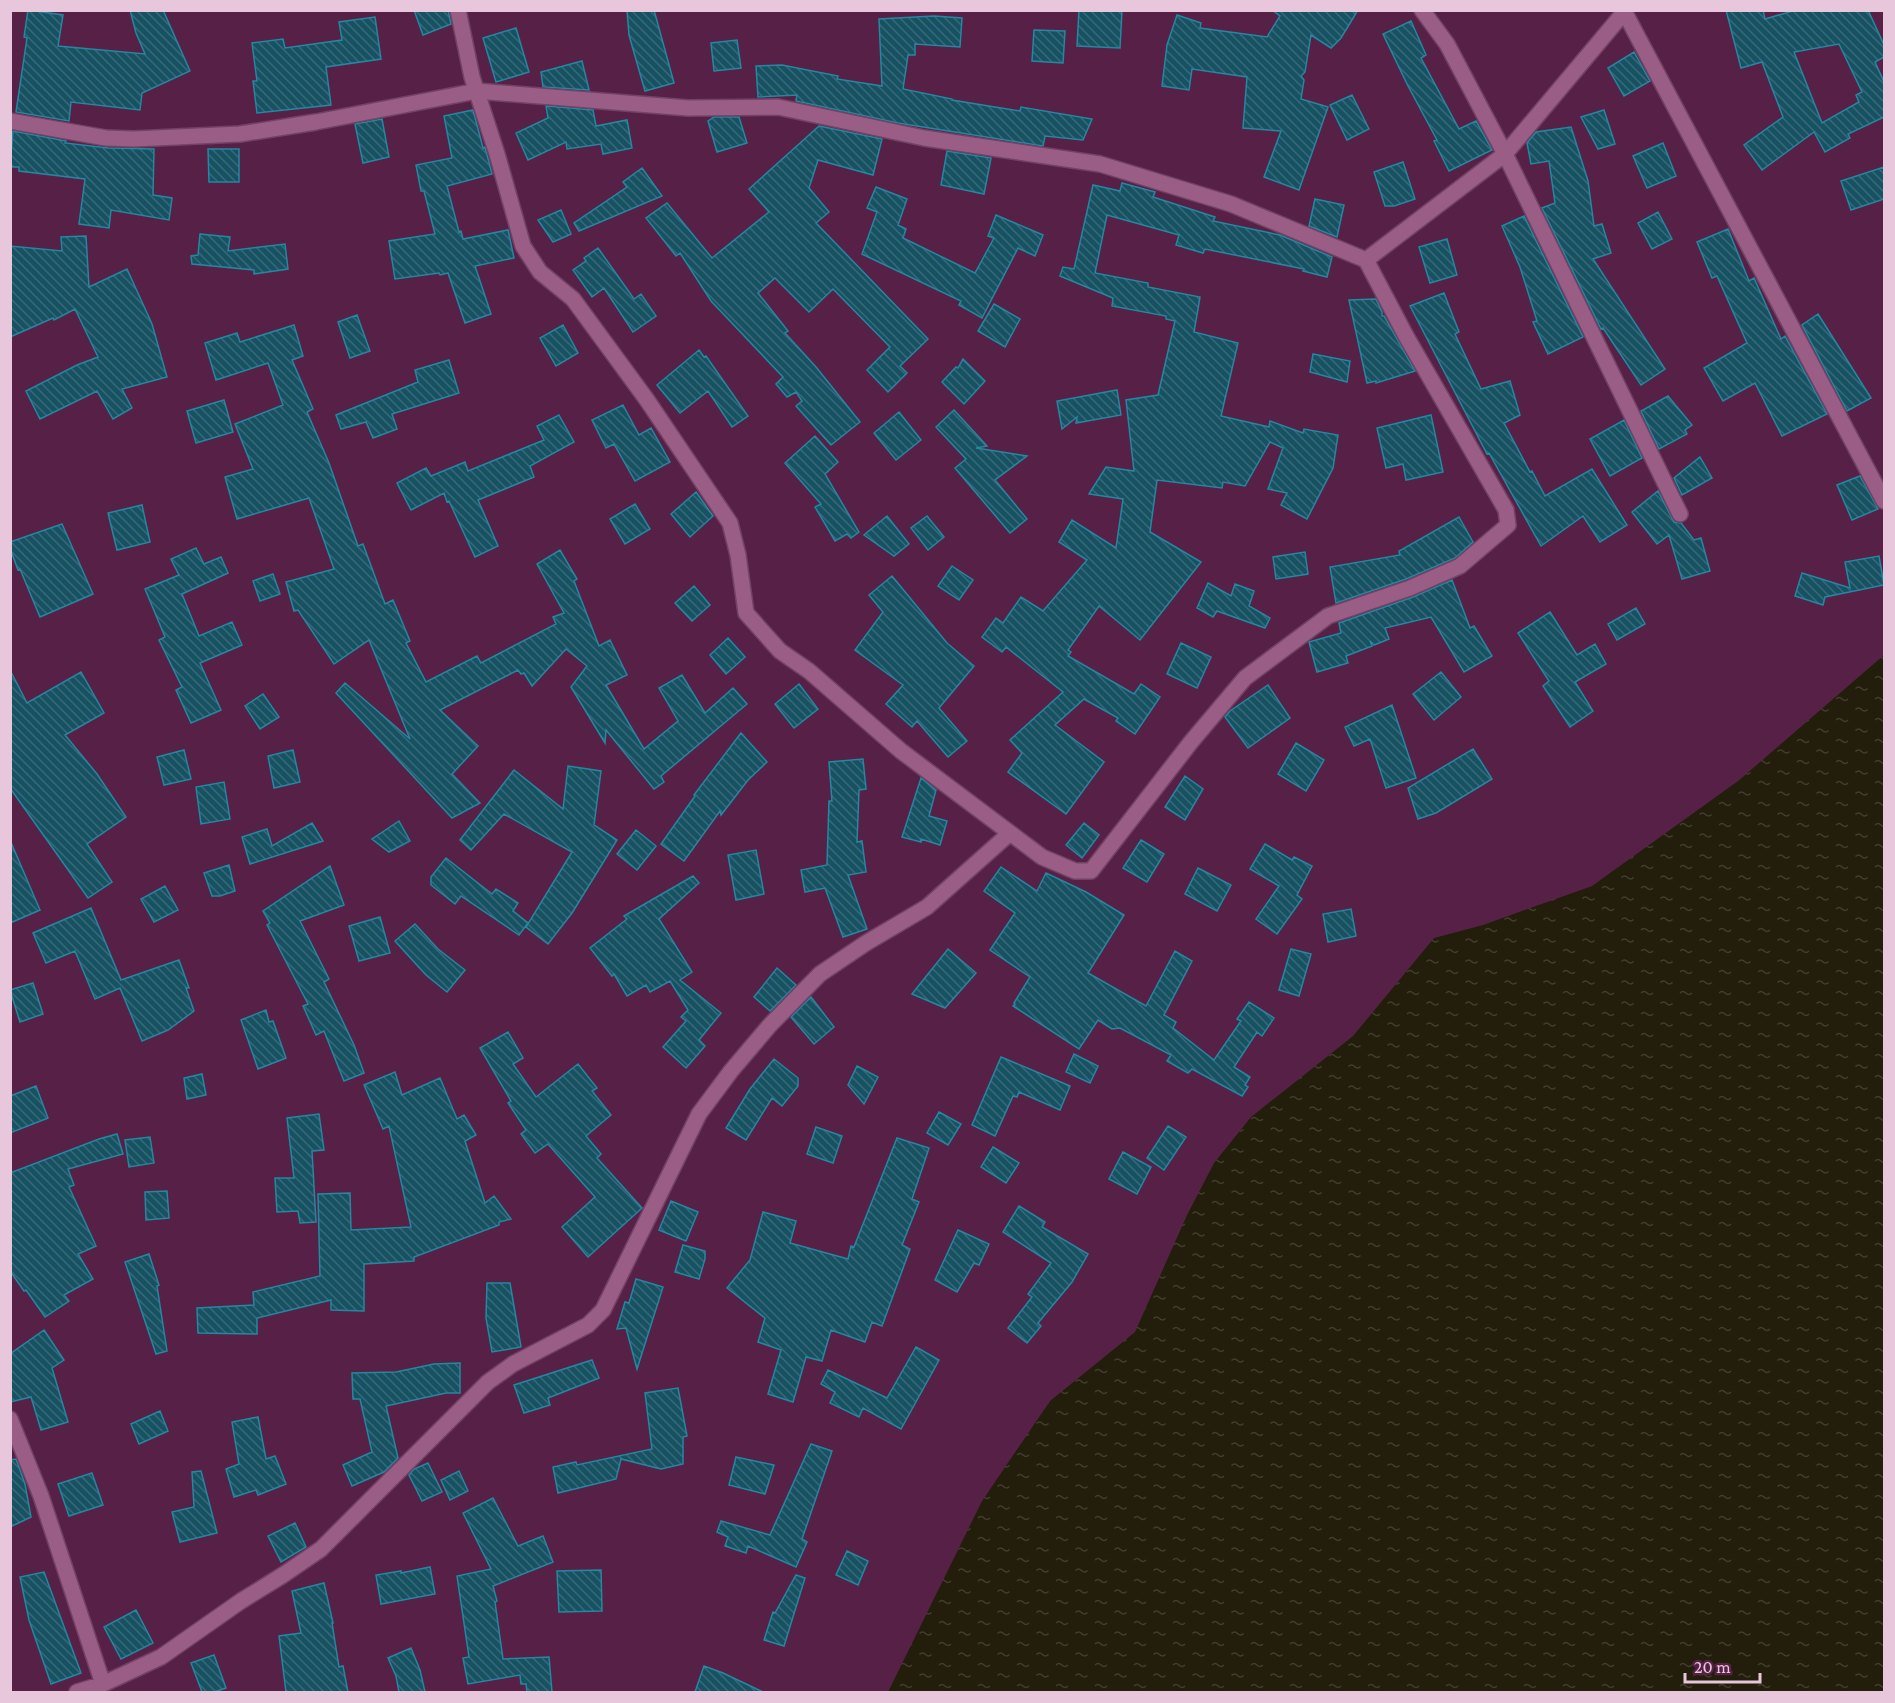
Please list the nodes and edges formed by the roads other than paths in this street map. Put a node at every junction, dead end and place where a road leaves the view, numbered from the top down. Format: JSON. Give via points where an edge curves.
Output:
{"nodes":[{"id":1,"x":458,"y":10,"type":"edge"},
{"id":2,"x":1422,"y":10,"type":"edge"},
{"id":3,"x":1625,"y":12,"type":"edge"},
{"id":4,"x":477,"y":90,"type":"junction"},
{"id":5,"x":10,"y":121,"type":"edge"},
{"id":6,"x":1505,"y":154,"type":"junction"},
{"id":7,"x":1366,"y":260,"type":"junction"},
{"id":8,"x":1884,"y":501,"type":"edge"},
{"id":9,"x":1680,"y":514,"type":"dead end"},
{"id":10,"x":1011,"y":833,"type":"junction"},
{"id":11,"x":10,"y":1419,"type":"edge"},
{"id":12,"x":103,"y":1684,"type":"junction"},
{"id":13,"x":77,"y":1692,"type":"edge"}],
"edges":[{"from":1,"to":4,"type":"street"},
{"from":2,"to":6,"type":"street","via":[[1447,44]]},
{"from":3,"to":6,"type":"street"},
{"from":3,"to":8,"type":"street"},
{"from":4,"to":5,"type":"street","via":[[240,134],[106,138]]},
{"from":4,"to":7,"type":"street","via":[[688,108],[778,107],[924,138],[1100,164],[1232,204]]},
{"from":4,"to":10,"type":"street","via":[[523,246],[540,272],[573,299],[647,400],[729,524],[738,555],[746,613],[780,651],[818,678],[901,751]]},
{"from":6,"to":7,"type":"street"},
{"from":6,"to":9,"type":"street"},
{"from":7,"to":10,"type":"street","via":[[1506,510],[1508,525],[1460,566],[1328,616],[1245,678],[1091,871],[1075,871],[1042,857]]},
{"from":10,"to":12,"type":"street","via":[[927,907],[820,974],[770,1025],[699,1114],[603,1310],[588,1325],[513,1364],[488,1382],[321,1549],[161,1657]]},
{"from":11,"to":12,"type":"street","via":[[41,1496]]},
{"from":12,"to":13,"type":"street"}]}
